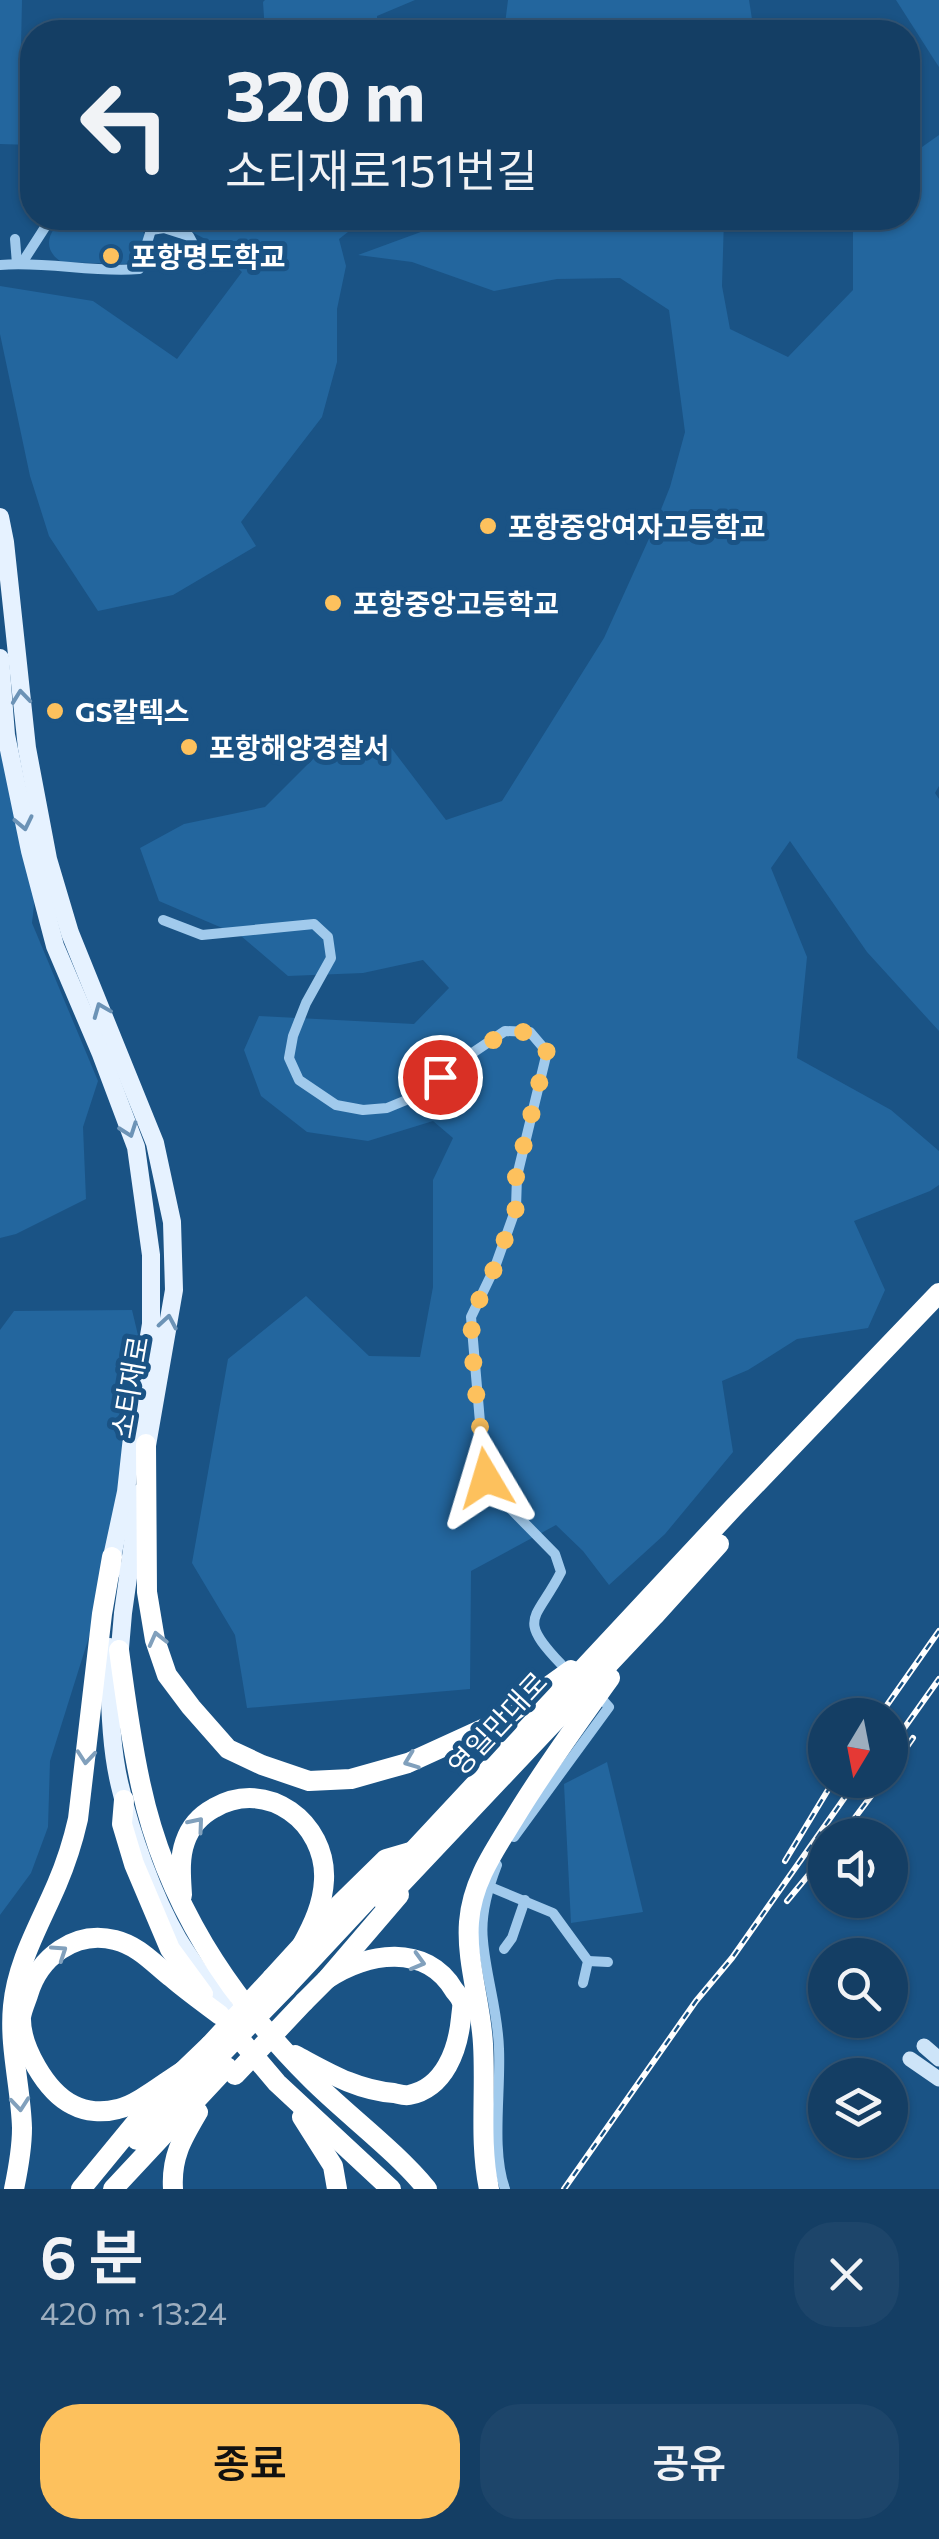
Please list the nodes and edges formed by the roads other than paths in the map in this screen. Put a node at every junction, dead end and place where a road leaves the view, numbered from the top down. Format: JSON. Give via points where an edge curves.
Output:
{"nodes":[{"id":1,"x":43,"y":230,"type":"edge"},
{"id":2,"x":149,"y":230,"type":"edge"},
{"id":3,"x":170,"y":230,"type":"edge"},
{"id":4,"x":15,"y":239,"type":"dead end"},
{"id":5,"x":206,"y":258,"type":"dead end"},
{"id":6,"x":20,"y":264,"type":"junction"},
{"id":7,"x":0,"y":265,"type":"edge"},
{"id":8,"x":0,"y":517,"type":"edge"},
{"id":9,"x":0,"y":658,"type":"edge"},
{"id":10,"x":163,"y":920,"type":"dead end"},
{"id":11,"x":939,"y":1293,"type":"edge"},
{"id":12,"x":939,"y":1311,"type":"edge"},
{"id":13,"x":146,"y":1444,"type":"junction"},
{"id":14,"x":112,"y":1557,"type":"junction"},
{"id":15,"x":654,"y":1616,"type":"junction"},
{"id":16,"x":613,"y":1639,"type":"junction"},
{"id":17,"x":119,"y":1650,"type":"junction"},
{"id":18,"x":561,"y":1664,"type":"dead end"},
{"id":19,"x":601,"y":1698,"type":"dead end"},
{"id":20,"x":124,"y":1800,"type":"junction"},
{"id":21,"x":419,"y":1854,"type":"junction"},
{"id":22,"x":488,"y":1886,"type":"junction"},
{"id":23,"x":525,"y":1900,"type":"junction"},
{"id":24,"x":188,"y":1916,"type":"junction"},
{"id":25,"x":302,"y":1945,"type":"junction"},
{"id":26,"x":504,"y":1949,"type":"dead end"},
{"id":27,"x":588,"y":1962,"type":"junction"},
{"id":28,"x":608,"y":1962,"type":"dead end"},
{"id":29,"x":328,"y":1979,"type":"junction"},
{"id":30,"x":584,"y":1983,"type":"dead end"},
{"id":31,"x":289,"y":1991,"type":"junction"},
{"id":32,"x":220,"y":2015,"type":"junction"},
{"id":33,"x":279,"y":2046,"type":"junction"},
{"id":34,"x":924,"y":2046,"type":"dead end"},
{"id":35,"x":910,"y":2059,"type":"dead end"},
{"id":36,"x":939,"y":2059,"type":"edge"},
{"id":37,"x":223,"y":2060,"type":"junction"},
{"id":38,"x":183,"y":2071,"type":"junction"},
{"id":39,"x":271,"y":2076,"type":"junction"},
{"id":40,"x":939,"y":2079,"type":"edge"},
{"id":41,"x":198,"y":2112,"type":"junction"},
{"id":42,"x":14,"y":2189,"type":"edge"},
{"id":43,"x":81,"y":2189,"type":"edge"},
{"id":44,"x":94,"y":2189,"type":"edge"},
{"id":45,"x":112,"y":2189,"type":"edge"},
{"id":46,"x":128,"y":2189,"type":"edge"},
{"id":47,"x":173,"y":2189,"type":"edge"},
{"id":48,"x":337,"y":2189,"type":"edge"},
{"id":49,"x":391,"y":2189,"type":"edge"},
{"id":50,"x":402,"y":2189,"type":"edge"},
{"id":51,"x":419,"y":2189,"type":"edge"},
{"id":52,"x":427,"y":2189,"type":"edge"},
{"id":53,"x":489,"y":2189,"type":"edge"},
{"id":54,"x":505,"y":2189,"type":"edge"}],
"edges":[{"from":1,"to":6,"type":"street"},
{"from":2,"to":6,"type":"street","via":[[139,269]]},
{"from":3,"to":5,"type":"street","via":[[189,236]]},
{"from":4,"to":6,"type":"street"},
{"from":6,"to":7,"type":"street"},
{"from":13,"to":8,"type":"main road","name":"소티재로","one_way":true,"via":[[174,1290],[172,1222],[156,1143],[70,933],[48,858],[26,748]]},
{"from":9,"to":14,"type":"main road","name":"소티재로","one_way":true,"via":[[6,734],[30,851],[55,946],[136,1147],[152,1254],[151,1324]]},
{"from":10,"to":18,"type":"street","via":[[202,935],[314,924],[328,937],[331,958],[306,1002],[289,1058],[299,1080],[336,1105],[387,1108],[416,1096],[505,1032],[530,1032],[547,1052],[516,1176],[516,1208],[471,1317],[486,1478],[555,1554],[561,1572],[534,1615],[534,1632]]},
{"from":11,"to":16,"type":"highway","name":"영일만대로"},
{"from":12,"to":15,"type":"highway","name":"영일만대로"},
{"from":16,"to":13,"type":"highway","one_way":true,"via":[[500,1721],[408,1763],[351,1779],[309,1780],[262,1765],[228,1749],[191,1707],[168,1675],[155,1640],[146,1592]]},
{"from":13,"to":17,"type":"main road","name":"소티재로"},
{"from":14,"to":20,"type":"main road","name":"소티재로","via":[[109,1664]]},
{"from":14,"to":42,"type":"highway","one_way":true,"via":[[78,1819],[13,2004],[22,2132]]},
{"from":15,"to":21,"type":"highway","name":"영일만대로"},
{"from":15,"to":53,"type":"highway","via":[[538,1779],[474,1894],[470,1946],[483,2042]]},
{"from":16,"to":21,"type":"highway","name":"영일만대로"},
{"from":17,"to":24,"type":"highway","via":[[141,1789]]},
{"from":17,"to":51,"type":"main road","name":"소티재로","via":[[132,1784],[186,1931],[255,2028]]},
{"from":19,"to":22,"type":"street","via":[[609,1707],[518,1830]]},
{"from":20,"to":32,"type":"highway","via":[[122,1824],[134,1864],[170,1948]]},
{"from":20,"to":50,"type":"main road","name":"소티재로","via":[[178,1940],[234,2022]]},
{"from":21,"to":25,"type":"highway","via":[[386,1859]]},
{"from":21,"to":29,"type":"highway","via":[[392,1903]]},
{"from":21,"to":31,"type":"highway","name":"영일만대로"},
{"from":22,"to":23,"type":"street"},
{"from":22,"to":54,"type":"street","via":[[482,1940],[497,2012]]},
{"from":23,"to":26,"type":"street"},
{"from":23,"to":27,"type":"street","via":[[553,1913]]},
{"from":24,"to":25,"type":"highway","one_way":true,"via":[[180,1872],[190,1830],[218,1805],[263,1799],[295,1813],[321,1852],[321,1903]]},
{"from":24,"to":33,"type":"highway","via":[[233,1992]]},
{"from":25,"to":31,"type":"highway"},
{"from":27,"to":28,"type":"street"},
{"from":27,"to":30,"type":"street"},
{"from":29,"to":31,"type":"highway"},
{"from":29,"to":33,"type":"highway","one_way":true,"via":[[388,1954],[432,1964],[463,2004],[451,2062],[409,2095],[352,2085]]},
{"from":31,"to":37,"type":"highway","name":"영일만대로"},
{"from":38,"to":32,"type":"highway","one_way":true,"via":[[122,2109],[72,2105],[26,2051],[21,2016],[44,1963],[82,1940],[113,1939],[146,1954]]},
{"from":32,"to":39,"type":"highway"},
{"from":33,"to":52,"type":"highway"},
{"from":34,"to":36,"type":"street"},
{"from":35,"to":40,"type":"street"},
{"from":37,"to":38,"type":"highway"},
{"from":37,"to":41,"type":"highway"},
{"from":37,"to":44,"type":"highway","name":"영일만대로"},
{"from":37,"to":45,"type":"highway","name":"영일만대로"},
{"from":38,"to":43,"type":"highway"},
{"from":39,"to":48,"type":"highway","via":[[333,2166]]},
{"from":39,"to":49,"type":"highway"},
{"from":41,"to":46,"type":"highway"},
{"from":41,"to":47,"type":"highway","via":[[178,2147]]}]}
